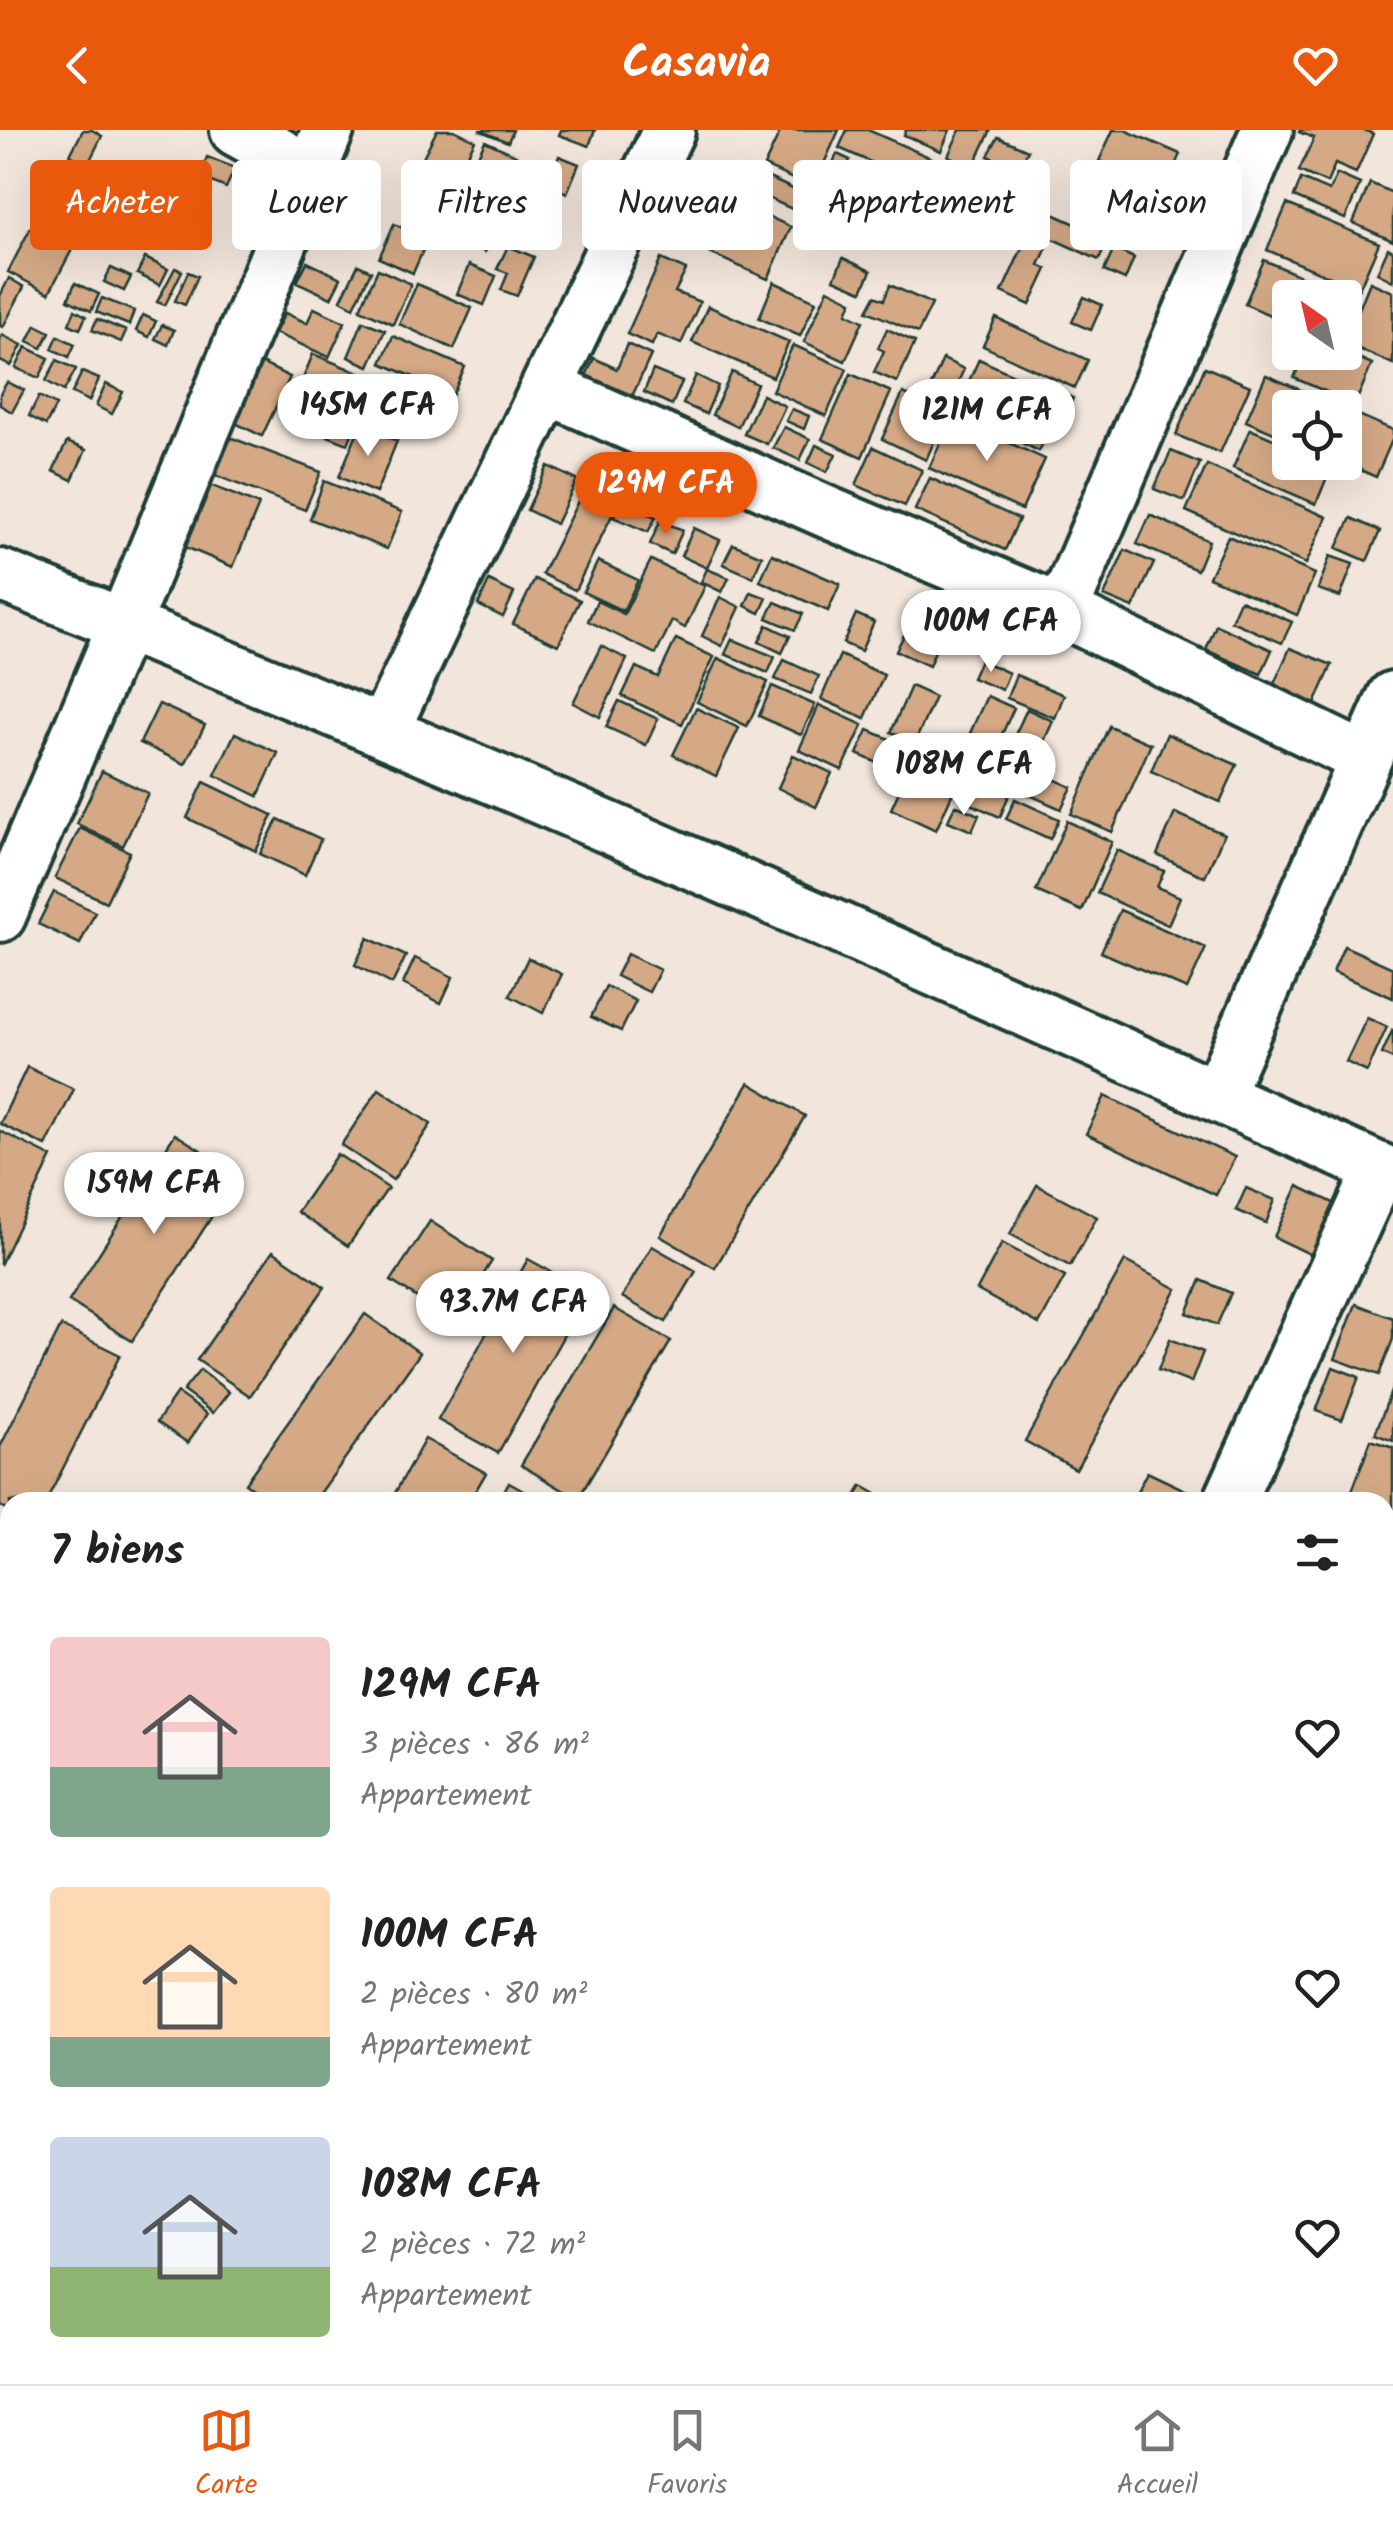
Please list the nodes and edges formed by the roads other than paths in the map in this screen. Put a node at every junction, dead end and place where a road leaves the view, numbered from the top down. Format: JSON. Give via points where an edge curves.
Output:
{"nodes":[{"id":1,"x":236,"y":130,"type":"edge"},
{"id":2,"x":669,"y":130,"type":"edge"},
{"id":3,"x":1267,"y":130,"type":"edge"},
{"id":4,"x":320,"y":151,"type":"edge"},
{"id":5,"x":547,"y":388,"type":"junction"},
{"id":6,"x":0,"y":575,"type":"edge"},
{"id":7,"x":1062,"y":612,"type":"junction"},
{"id":8,"x":124,"y":624,"type":"junction"},
{"id":9,"x":1393,"y":697,"type":"edge"},
{"id":10,"x":383,"y":731,"type":"junction"},
{"id":11,"x":1365,"y":759,"type":"junction"},
{"id":12,"x":0,"y":916,"type":"edge"},
{"id":13,"x":1217,"y":1095,"type":"junction"},
{"id":14,"x":1386,"y":1172,"type":"edge"},
{"id":15,"x":1234,"y":1492,"type":"edge"}],
"edges":[{"from":1,"to":4,"type":"street"},
{"from":2,"to":5,"type":"street"},
{"from":3,"to":7,"type":"street"},
{"from":4,"to":8,"type":"street"},
{"from":5,"to":7,"type":"street"},
{"from":5,"to":10,"type":"street"},
{"from":6,"to":8,"type":"street"},
{"from":7,"to":11,"type":"street"},
{"from":8,"to":10,"type":"street"},
{"from":8,"to":12,"type":"street"},
{"from":9,"to":11,"type":"street"},
{"from":10,"to":13,"type":"street"},
{"from":11,"to":13,"type":"street"},
{"from":13,"to":14,"type":"street"},
{"from":14,"to":15,"type":"street"}]}
